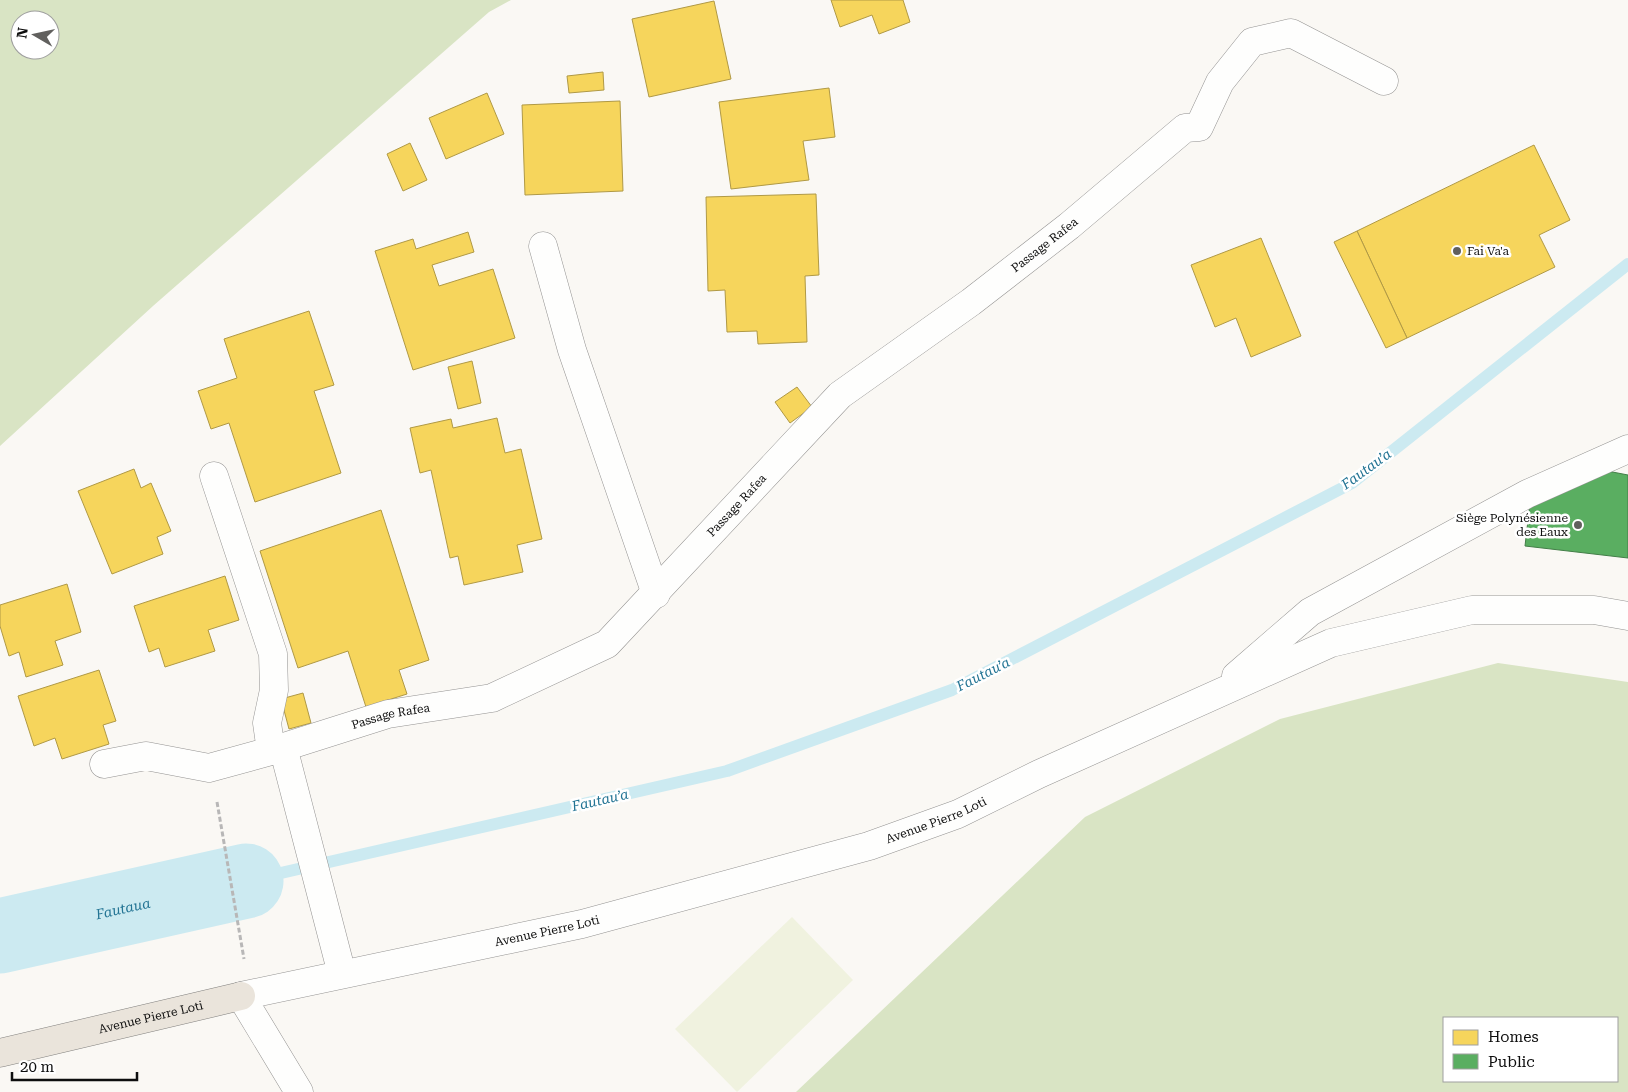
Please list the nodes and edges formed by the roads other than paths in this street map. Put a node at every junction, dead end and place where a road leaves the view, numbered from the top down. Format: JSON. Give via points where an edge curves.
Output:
{"nodes":[{"id":1,"x":1384,"y":81,"type":"dead end"},
{"id":2,"x":542,"y":246,"type":"dead end"},
{"id":3,"x":1628,"y":449,"type":"edge"},
{"id":4,"x":214,"y":476,"type":"dead end"},
{"id":5,"x":656,"y":594,"type":"junction"},
{"id":6,"x":1628,"y":616,"type":"edge"},
{"id":7,"x":1214,"y":695,"type":"junction"},
{"id":8,"x":277,"y":749,"type":"junction"},
{"id":9,"x":104,"y":764,"type":"dead end"},
{"id":10,"x":342,"y":974,"type":"junction"},
{"id":11,"x":241,"y":996,"type":"junction"},
{"id":12,"x":0,"y":1054,"type":"edge"},
{"id":13,"x":300,"y":1092,"type":"edge"}],
"edges":[{"from":1,"to":5,"type":"street","name":"Passage Rafea","via":[[1291,33],[1252,42],[1220,82],[1199,127],[1185,128],[1054,238],[840,396]]},
{"from":2,"to":5,"type":"street","via":[[572,350]]},
{"from":3,"to":7,"type":"street","via":[[1527,494],[1310,612]]},
{"from":4,"to":8,"type":"street","via":[[273,654],[274,690],[267,723]]},
{"from":5,"to":8,"type":"street","name":"Passage Rafea","via":[[607,644],[492,698],[388,714]]},
{"from":6,"to":7,"type":"street","name":"Avenue Pierre Loti","via":[[1594,610],[1472,610],[1331,643]]},
{"from":7,"to":10,"type":"street","name":"Avenue Pierre Loti","via":[[958,814],[869,846],[582,924]]},
{"from":8,"to":9,"type":"street","name":"Passage Rafea","via":[[209,768],[146,756]]},
{"from":8,"to":10,"type":"street","via":[[296,800]]},
{"from":10,"to":11,"type":"street","name":"Avenue Pierre Loti"},
{"from":11,"to":12,"type":"main road","name":"Avenue Pierre Loti"},
{"from":11,"to":13,"type":"street"}]}
